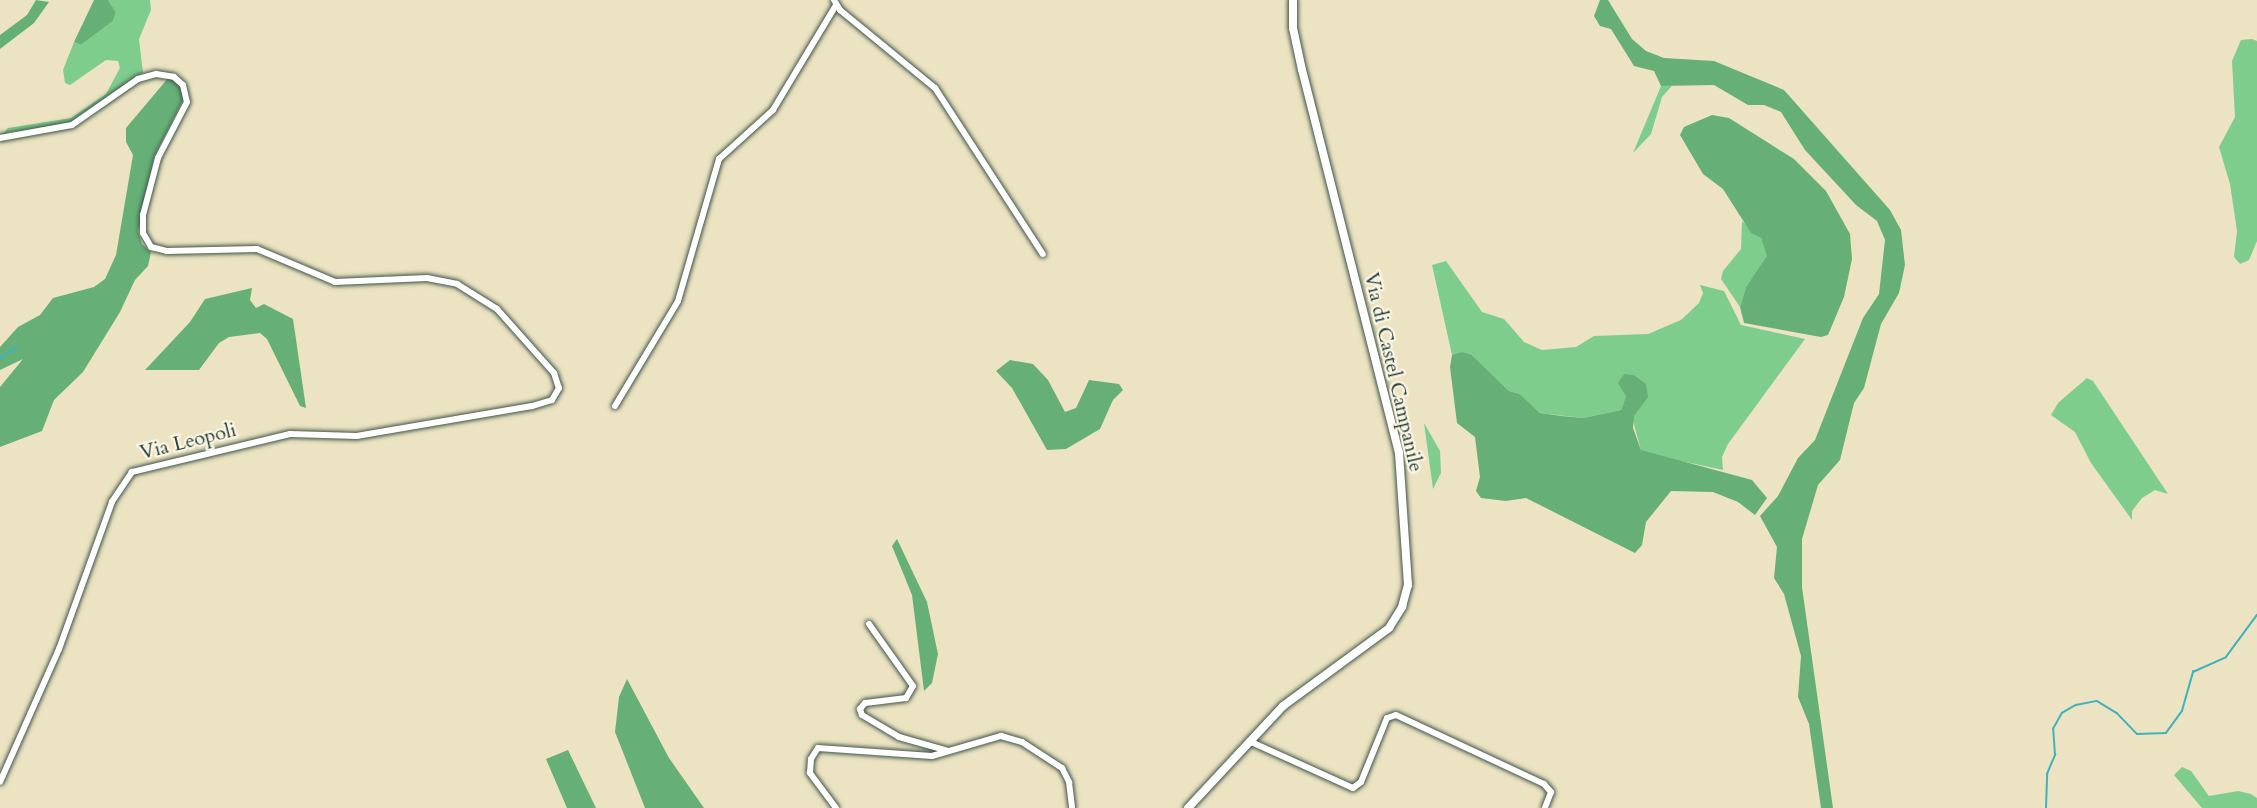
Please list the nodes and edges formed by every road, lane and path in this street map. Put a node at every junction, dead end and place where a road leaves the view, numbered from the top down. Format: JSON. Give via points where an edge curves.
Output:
{"nodes":[{"id":1,"x":1293,"y":0,"type":"edge"},
{"id":2,"x":835,"y":2,"type":"edge"},
{"id":3,"x":0,"y":138,"type":"edge"},
{"id":4,"x":1043,"y":254,"type":"dead end"},
{"id":5,"x":615,"y":406,"type":"dead end"},
{"id":6,"x":869,"y":624,"type":"dead end"},
{"id":7,"x":1249,"y":741,"type":"junction"},
{"id":8,"x":954,"y":752,"type":"junction"},
{"id":9,"x":0,"y":782,"type":"edge"},
{"id":10,"x":836,"y":808,"type":"edge"},
{"id":11,"x":1072,"y":808,"type":"edge"},
{"id":12,"x":1188,"y":808,"type":"edge"},
{"id":13,"x":1545,"y":808,"type":"edge"}],
"edges":[{"from":1,"to":7,"type":"street","name":"Via di Castel Campanile","via":[[1293,28],[1302,70],[1396,440],[1408,581],[1403,604],[1389,628],[1292,698]]},
{"from":2,"to":4,"type":"street","via":[[935,88]]},
{"from":2,"to":5,"type":"street","via":[[773,110],[719,159],[678,301]]},
{"from":3,"to":9,"type":"street","name":"Via Leopoli","via":[[72,125],[138,79],[152,74],[174,77],[183,85],[187,102],[153,175],[142,221],[148,243],[161,251],[257,249],[330,280],[427,278],[453,283],[497,309],[554,373],[558,391],[545,403],[445,423],[351,436],[290,434],[153,464],[128,476],[112,502],[57,655]]},
{"from":6,"to":8,"type":"street","via":[[913,686],[906,698],[865,704],[860,709],[862,715],[910,742]]},
{"from":7,"to":12,"type":"street","name":"Via di Castel Campanile"},
{"from":7,"to":13,"type":"street","via":[[1353,788],[1361,782],[1386,720],[1396,715],[1546,785],[1551,794]]},
{"from":8,"to":10,"type":"street","via":[[917,756],[818,748],[811,759],[810,773]]},
{"from":8,"to":11,"type":"street","via":[[997,736],[1018,740],[1064,771]]}]}
